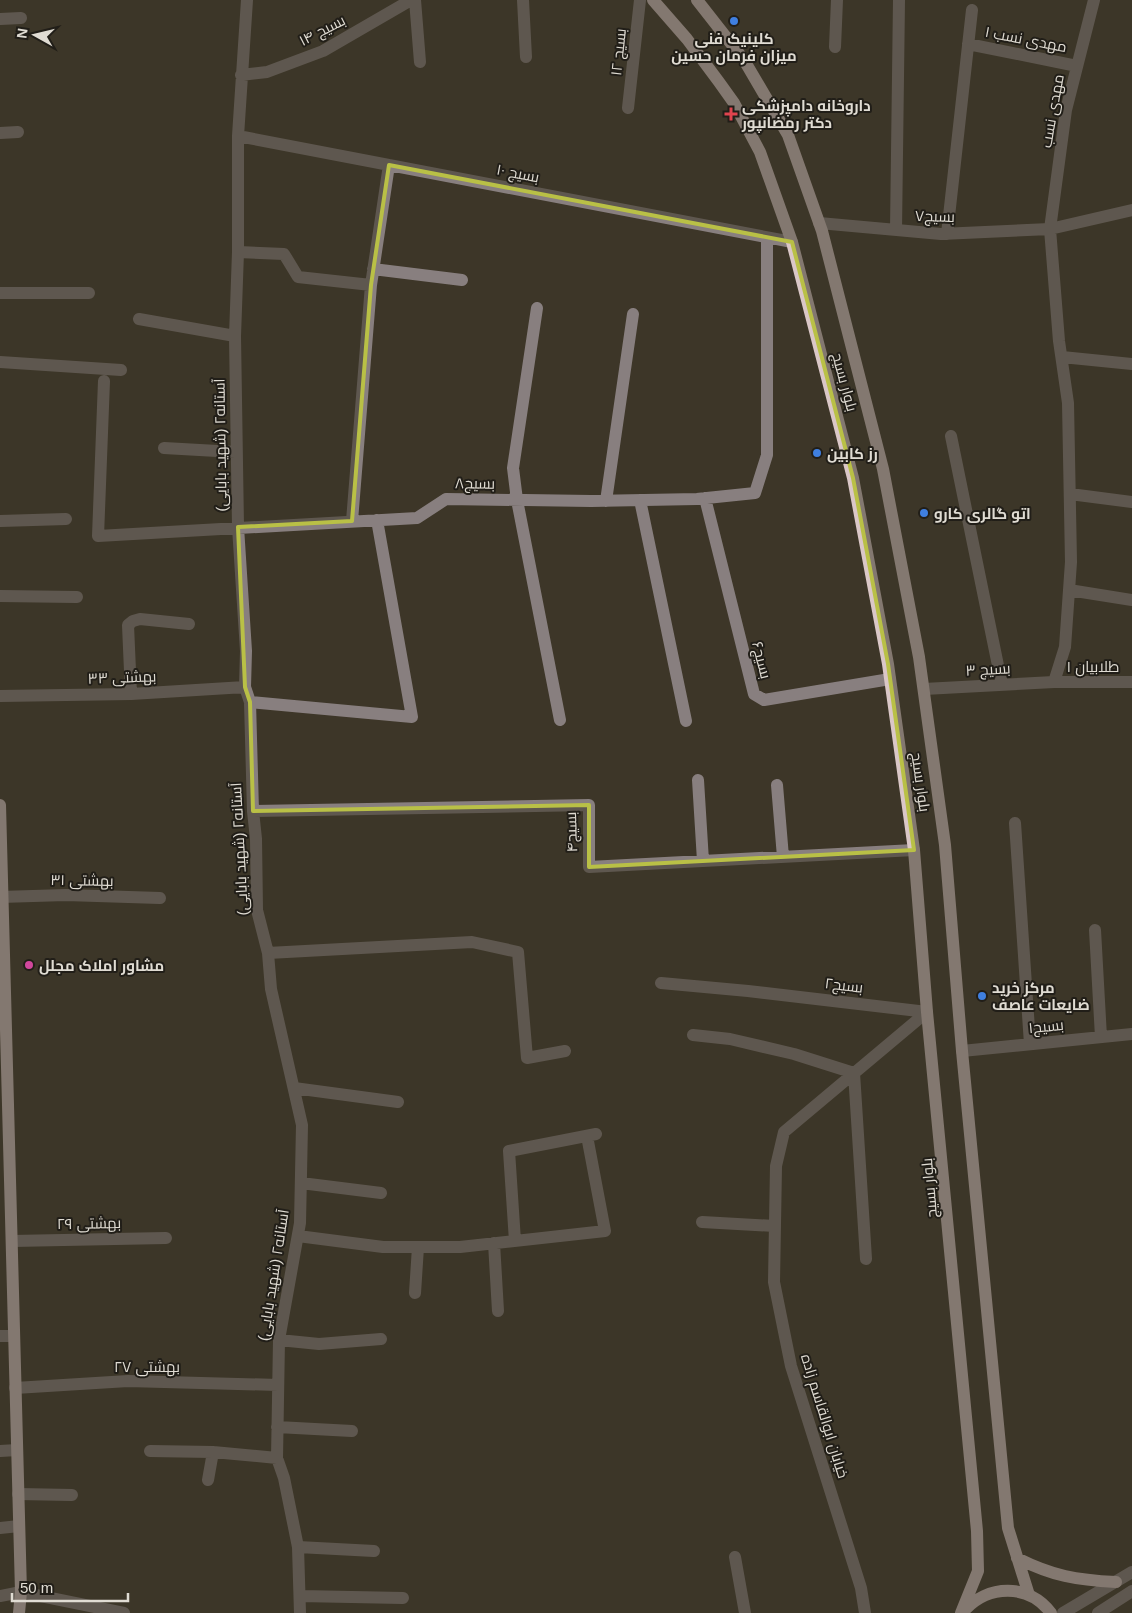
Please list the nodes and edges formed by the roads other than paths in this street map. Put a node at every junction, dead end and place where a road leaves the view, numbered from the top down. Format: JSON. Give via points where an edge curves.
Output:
{"nodes":[{"id":1,"x":247,"y":0,"type":"edge"},
{"id":2,"x":411,"y":0,"type":"edge"},
{"id":3,"x":415,"y":0,"type":"edge"},
{"id":4,"x":523,"y":0,"type":"edge"},
{"id":5,"x":640,"y":0,"type":"edge"},
{"id":6,"x":653,"y":0,"type":"edge"},
{"id":7,"x":697,"y":0,"type":"edge"},
{"id":8,"x":837,"y":0,"type":"edge"},
{"id":9,"x":899,"y":0,"type":"edge"},
{"id":10,"x":1094,"y":0,"type":"edge"},
{"id":11,"x":972,"y":10,"type":"dead end"},
{"id":12,"x":20,"y":18,"type":"dead end"},
{"id":13,"x":0,"y":19,"type":"edge"},
{"id":14,"x":968,"y":44,"type":"junction"},
{"id":15,"x":835,"y":47,"type":"dead end"},
{"id":16,"x":526,"y":56,"type":"dead end"},
{"id":17,"x":420,"y":62,"type":"dead end"},
{"id":18,"x":1077,"y":66,"type":"junction"},
{"id":19,"x":241,"y":75,"type":"junction"},
{"id":20,"x":628,"y":108,"type":"dead end"},
{"id":21,"x":18,"y":132,"type":"dead end"},
{"id":22,"x":0,"y":133,"type":"edge"},
{"id":23,"x":238,"y":136,"type":"junction"},
{"id":24,"x":389,"y":165,"type":"junction"},
{"id":25,"x":1132,"y":210,"type":"edge"},
{"id":26,"x":819,"y":223,"type":"junction"},
{"id":27,"x":1050,"y":229,"type":"junction"},
{"id":28,"x":896,"y":230,"type":"junction"},
{"id":29,"x":947,"y":234,"type":"junction"},
{"id":30,"x":767,"y":238,"type":"junction"},
{"id":31,"x":792,"y":242,"type":"junction"},
{"id":32,"x":238,"y":252,"type":"junction"},
{"id":33,"x":373,"y":269,"type":"junction"},
{"id":34,"x":462,"y":280,"type":"dead end"},
{"id":35,"x":371,"y":285,"type":"junction"},
{"id":36,"x":0,"y":293,"type":"edge"},
{"id":37,"x":89,"y":293,"type":"dead end"},
{"id":38,"x":537,"y":308,"type":"dead end"},
{"id":39,"x":633,"y":314,"type":"dead end"},
{"id":40,"x":139,"y":319,"type":"dead end"},
{"id":41,"x":235,"y":336,"type":"junction"},
{"id":42,"x":1062,"y":357,"type":"junction"},
{"id":43,"x":0,"y":362,"type":"edge"},
{"id":44,"x":1132,"y":364,"type":"edge"},
{"id":45,"x":121,"y":370,"type":"dead end"},
{"id":46,"x":104,"y":381,"type":"dead end"},
{"id":47,"x":951,"y":436,"type":"dead end"},
{"id":48,"x":164,"y":448,"type":"dead end"},
{"id":49,"x":235,"y":452,"type":"junction"},
{"id":50,"x":1070,"y":494,"type":"junction"},
{"id":51,"x":705,"y":498,"type":"junction"},
{"id":52,"x":517,"y":500,"type":"junction"},
{"id":53,"x":640,"y":500,"type":"junction"},
{"id":54,"x":606,"y":501,"type":"junction"},
{"id":55,"x":1132,"y":502,"type":"edge"},
{"id":56,"x":66,"y":519,"type":"dead end"},
{"id":57,"x":377,"y":520,"type":"junction"},
{"id":58,"x":0,"y":521,"type":"edge"},
{"id":59,"x":352,"y":521,"type":"junction"},
{"id":60,"x":238,"y":527,"type":"junction"},
{"id":61,"x":1069,"y":590,"type":"junction"},
{"id":62,"x":0,"y":596,"type":"edge"},
{"id":63,"x":77,"y":597,"type":"dead end"},
{"id":64,"x":1132,"y":600,"type":"edge"},
{"id":65,"x":189,"y":624,"type":"dead end"},
{"id":66,"x":890,"y":678,"type":"junction"},
{"id":67,"x":1054,"y":682,"type":"junction"},
{"id":68,"x":1132,"y":682,"type":"edge"},
{"id":69,"x":1002,"y":685,"type":"junction"},
{"id":70,"x":245,"y":686,"type":"junction"},
{"id":71,"x":924,"y":689,"type":"junction"},
{"id":72,"x":131,"y":694,"type":"junction"},
{"id":73,"x":0,"y":696,"type":"edge"},
{"id":74,"x":250,"y":702,"type":"junction"},
{"id":75,"x":560,"y":720,"type":"dead end"},
{"id":76,"x":686,"y":721,"type":"dead end"},
{"id":77,"x":698,"y":780,"type":"dead end"},
{"id":78,"x":776,"y":785,"type":"dead end"},
{"id":79,"x":0,"y":805,"type":"edge"},
{"id":80,"x":253,"y":810,"type":"junction"},
{"id":81,"x":1015,"y":824,"type":"dead end"},
{"id":82,"x":914,"y":850,"type":"junction"},
{"id":83,"x":783,"y":857,"type":"junction"},
{"id":84,"x":703,"y":861,"type":"junction"},
{"id":85,"x":1,"y":897,"type":"edge"},
{"id":86,"x":160,"y":898,"type":"dead end"},
{"id":87,"x":1095,"y":930,"type":"dead end"},
{"id":88,"x":268,"y":953,"type":"junction"},
{"id":89,"x":662,"y":983,"type":"dead end"},
{"id":90,"x":928,"y":1012,"type":"junction"},
{"id":91,"x":1132,"y":1034,"type":"edge"},
{"id":92,"x":693,"y":1035,"type":"dead end"},
{"id":93,"x":1101,"y":1037,"type":"junction"},
{"id":94,"x":3,"y":1041,"type":"edge"},
{"id":95,"x":1030,"y":1044,"type":"junction"},
{"id":96,"x":565,"y":1051,"type":"dead end"},
{"id":97,"x":962,"y":1051,"type":"junction"},
{"id":98,"x":854,"y":1073,"type":"junction"},
{"id":99,"x":294,"y":1088,"type":"junction"},
{"id":100,"x":398,"y":1102,"type":"dead end"},
{"id":101,"x":4,"y":1130,"type":"edge"},
{"id":102,"x":301,"y":1183,"type":"junction"},
{"id":103,"x":381,"y":1193,"type":"dead end"},
{"id":104,"x":702,"y":1222,"type":"dead end"},
{"id":105,"x":775,"y":1226,"type":"junction"},
{"id":106,"x":298,"y":1236,"type":"junction"},
{"id":107,"x":166,"y":1238,"type":"dead end"},
{"id":108,"x":12,"y":1241,"type":"junction"},
{"id":109,"x":516,"y":1241,"type":"junction"},
{"id":110,"x":494,"y":1243,"type":"junction"},
{"id":111,"x":418,"y":1247,"type":"junction"},
{"id":112,"x":866,"y":1259,"type":"dead end"},
{"id":113,"x":415,"y":1292,"type":"dead end"},
{"id":114,"x":498,"y":1312,"type":"dead end"},
{"id":115,"x":0,"y":1336,"type":"edge"},
{"id":116,"x":14,"y":1336,"type":"junction"},
{"id":117,"x":382,"y":1339,"type":"dead end"},
{"id":118,"x":278,"y":1340,"type":"junction"},
{"id":119,"x":278,"y":1385,"type":"junction"},
{"id":120,"x":15,"y":1388,"type":"junction"},
{"id":121,"x":277,"y":1427,"type":"junction"},
{"id":122,"x":352,"y":1431,"type":"dead end"},
{"id":123,"x":17,"y":1450,"type":"junction"},
{"id":124,"x":0,"y":1451,"type":"edge"},
{"id":125,"x":150,"y":1451,"type":"dead end"},
{"id":126,"x":213,"y":1452,"type":"junction"},
{"id":127,"x":277,"y":1458,"type":"junction"},
{"id":128,"x":208,"y":1480,"type":"dead end"},
{"id":129,"x":18,"y":1494,"type":"junction"},
{"id":130,"x":72,"y":1495,"type":"dead end"},
{"id":131,"x":19,"y":1526,"type":"junction"},
{"id":132,"x":0,"y":1528,"type":"edge"},
{"id":133,"x":298,"y":1547,"type":"junction"},
{"id":134,"x":374,"y":1551,"type":"dead end"},
{"id":135,"x":735,"y":1557,"type":"dead end"},
{"id":136,"x":1017,"y":1558,"type":"junction"},
{"id":137,"x":1132,"y":1572,"type":"edge"},
{"id":138,"x":1116,"y":1582,"type":"junction"},
{"id":139,"x":21,"y":1592,"type":"junction"},
{"id":140,"x":1132,"y":1592,"type":"edge"},
{"id":141,"x":1029,"y":1594,"type":"junction"},
{"id":142,"x":0,"y":1596,"type":"edge"},
{"id":143,"x":300,"y":1596,"type":"junction"},
{"id":144,"x":403,"y":1598,"type":"dead end"},
{"id":145,"x":19,"y":1613,"type":"edge"},
{"id":146,"x":124,"y":1613,"type":"edge"},
{"id":147,"x":300,"y":1613,"type":"edge"},
{"id":148,"x":744,"y":1613,"type":"edge"},
{"id":149,"x":865,"y":1613,"type":"edge"},
{"id":150,"x":961,"y":1613,"type":"edge"},
{"id":151,"x":1051,"y":1613,"type":"edge"},
{"id":152,"x":1063,"y":1613,"type":"edge"},
{"id":153,"x":1098,"y":1613,"type":"edge"}],
"edges":[{"from":1,"to":19,"type":"street","name":"آستانه۲ (شهید بابایی)"},
{"from":2,"to":19,"type":"street","name":"بسیج ۱۴","via":[[323,51],[267,72]]},
{"from":3,"to":17,"type":"street"},
{"from":4,"to":16,"type":"street"},
{"from":5,"to":20,"type":"street","name":"بسیج ۱۲"},
{"from":6,"to":31,"type":"main road","name":"بلوار بسیج","via":[[687,39],[734,103],[760,152]]},
{"from":7,"to":26,"type":"main road","name":"بلوار بسیج","via":[[744,60],[788,135]]},
{"from":8,"to":15,"type":"street"},
{"from":9,"to":28,"type":"street"},
{"from":10,"to":18,"type":"street","name":"مهدی نسب"},
{"from":11,"to":14,"type":"street"},
{"from":12,"to":13,"type":"street"},
{"from":14,"to":18,"type":"street","name":"مهدی نسب ۱"},
{"from":14,"to":29,"type":"street"},
{"from":18,"to":27,"type":"street","name":"مهدی نسب","via":[[1066,110]]},
{"from":19,"to":23,"type":"street","name":"آستانه۲ (شهید بابایی)"},
{"from":21,"to":22,"type":"street"},
{"from":23,"to":24,"type":"street","name":"بسیج ۱۰"},
{"from":23,"to":32,"type":"street","name":"آستانه۲ (شهید بابایی)"},
{"from":24,"to":30,"type":"street","name":"بسیج ۱۰"},
{"from":24,"to":33,"type":"street"},
{"from":25,"to":27,"type":"street","name":"بسیج۷"},
{"from":26,"to":28,"type":"street","name":"بسیج۷"},
{"from":26,"to":71,"type":"main road","name":"بلوار بسیج","via":[[883,469]]},
{"from":27,"to":29,"type":"street","name":"بسیج۷"},
{"from":27,"to":42,"type":"street","name":"مهدی نسب"},
{"from":28,"to":29,"type":"street","name":"بسیج۷"},
{"from":30,"to":31,"type":"street","name":"بسیج ۱۰"},
{"from":30,"to":51,"type":"street","name":"بسیج۸","via":[[767,456],[755,493]]},
{"from":31,"to":66,"type":"main road","name":"بلوار بسیج","via":[[853,478]]},
{"from":32,"to":35,"type":"street","via":[[284,254],[298,277]]},
{"from":32,"to":41,"type":"street","name":"آستانه۲ (شهید بابایی)"},
{"from":33,"to":34,"type":"street"},
{"from":33,"to":35,"type":"street"},
{"from":35,"to":59,"type":"street"},
{"from":36,"to":37,"type":"street"},
{"from":38,"to":52,"type":"street","via":[[514,468]]},
{"from":39,"to":54,"type":"street"},
{"from":40,"to":41,"type":"street"},
{"from":41,"to":49,"type":"street","name":"آستانه۲ (شهید بابایی)"},
{"from":42,"to":44,"type":"street"},
{"from":42,"to":50,"type":"street","name":"مهدی نسب","via":[[1068,403]]},
{"from":43,"to":45,"type":"street"},
{"from":46,"to":60,"type":"street","name":"بسیج۸","via":[[98,536]]},
{"from":47,"to":69,"type":"street"},
{"from":48,"to":49,"type":"street"},
{"from":49,"to":60,"type":"street","name":"آستانه۲ (شهید بابایی)"},
{"from":50,"to":55,"type":"street"},
{"from":50,"to":61,"type":"street","name":"مهدی نسب"},
{"from":51,"to":53,"type":"street","name":"بسیج۸"},
{"from":51,"to":66,"type":"street","name":"بسیج۶","via":[[754,694],[764,700]]},
{"from":52,"to":54,"type":"street","name":"بسیج۸"},
{"from":52,"to":57,"type":"street","name":"بسیج۸","via":[[446,499],[417,518]]},
{"from":52,"to":75,"type":"street"},
{"from":53,"to":54,"type":"street","name":"بسیج۸"},
{"from":53,"to":76,"type":"street"},
{"from":56,"to":58,"type":"street"},
{"from":57,"to":59,"type":"street","name":"بسیج۸"},
{"from":57,"to":74,"type":"street","via":[[412,717]]},
{"from":59,"to":60,"type":"street","name":"بسیج۸"},
{"from":60,"to":70,"type":"street","name":"آستانه۲ (شهید بابایی)","via":[[246,651]]},
{"from":61,"to":64,"type":"street"},
{"from":61,"to":67,"type":"street","name":"مهدی نسب","via":[[1064,648]]},
{"from":62,"to":63,"type":"street"},
{"from":65,"to":72,"type":"street","via":[[140,619],[128,625]]},
{"from":66,"to":82,"type":"main road","name":"بلوار بسیج"},
{"from":67,"to":68,"type":"street","name":"طلابیان ۱"},
{"from":67,"to":69,"type":"street","name":"بسیج ۳"},
{"from":69,"to":71,"type":"street","name":"بسیج ۳"},
{"from":70,"to":72,"type":"street","name":"بهشتی ۳۳"},
{"from":70,"to":74,"type":"street","name":"آستانه۲ (شهید بابایی)"},
{"from":71,"to":97,"type":"main road","name":"بلوار بسیج","via":[[945,845]]},
{"from":72,"to":73,"type":"street","name":"بهشتی ۳۳"},
{"from":74,"to":80,"type":"street","name":"آستانه۲ (شهید بابایی)"},
{"from":77,"to":84,"type":"street"},
{"from":78,"to":83,"type":"street"},
{"from":79,"to":85,"type":"main road"},
{"from":80,"to":84,"type":"street","name":"بسیج۴","via":[[589,805],[589,866]]},
{"from":80,"to":88,"type":"street","name":"آستانه۲ (شهید بابایی)","via":[[256,910]]},
{"from":81,"to":95,"type":"street"},
{"from":82,"to":83,"type":"street","name":"بسیج۴"},
{"from":82,"to":90,"type":"main road","name":"بلوار بسیج"},
{"from":83,"to":84,"type":"street","name":"بسیج۴"},
{"from":85,"to":86,"type":"street","name":"بهشتی ۳۱","via":[[66,894]]},
{"from":85,"to":94,"type":"main road"},
{"from":87,"to":93,"type":"street"},
{"from":88,"to":96,"type":"street","via":[[472,942],[518,952],[528,1058]]},
{"from":88,"to":99,"type":"street","name":"آستانه۲ (شهید بابایی)","via":[[271,989]]},
{"from":89,"to":90,"type":"street","name":"بسیج۲"},
{"from":90,"to":98,"type":"street"},
{"from":90,"to":150,"type":"main road","name":"بلوار بسیج","via":[[977,1531],[978,1571]]},
{"from":91,"to":93,"type":"street","name":"بسیج۱"},
{"from":92,"to":98,"type":"street","via":[[730,1039],[794,1054]]},
{"from":93,"to":95,"type":"street","name":"بسیج۱"},
{"from":94,"to":101,"type":"main road"},
{"from":95,"to":97,"type":"street","name":"بسیج۱"},
{"from":97,"to":136,"type":"main road","name":"بلوار بسیج","via":[[1008,1528]]},
{"from":98,"to":105,"type":"street","name":"خیابان ابوالقاسم زاده","via":[[784,1132],[776,1166]]},
{"from":98,"to":112,"type":"street"},
{"from":99,"to":100,"type":"street"},
{"from":99,"to":102,"type":"street","name":"آستانه۲ (شهید بابایی)","via":[[302,1125]]},
{"from":101,"to":108,"type":"main road"},
{"from":102,"to":103,"type":"street"},
{"from":102,"to":106,"type":"street","name":"آستانه۲ (شهید بابایی)"},
{"from":104,"to":105,"type":"street"},
{"from":105,"to":149,"type":"street","name":"خیابان ابوالقاسم زاده","via":[[774,1282],[791,1366],[861,1588]]},
{"from":106,"to":111,"type":"street","via":[[383,1247]]},
{"from":106,"to":118,"type":"street","name":"آستانه۲ (شهید بابایی)"},
{"from":107,"to":108,"type":"street","name":"بهشتی ۲۹"},
{"from":108,"to":116,"type":"main road"},
{"from":109,"to":109,"type":"street","via":[[605,1231],[591,1135],[509,1151]]},
{"from":109,"to":110,"type":"street"},
{"from":110,"to":111,"type":"street"},
{"from":110,"to":114,"type":"street"},
{"from":111,"to":113,"type":"street"},
{"from":115,"to":116,"type":"street"},
{"from":116,"to":120,"type":"main road"},
{"from":117,"to":118,"type":"street","via":[[319,1344]]},
{"from":118,"to":119,"type":"street","name":"آستانه۲ (شهید بابایی)"},
{"from":119,"to":120,"type":"street","name":"بهشتی ۲۷","via":[[128,1380]]},
{"from":119,"to":121,"type":"street","name":"آستانه۲ (شهید بابایی)"},
{"from":120,"to":123,"type":"main road"},
{"from":121,"to":122,"type":"street"},
{"from":121,"to":127,"type":"street","name":"آستانه۲ (شهید بابایی)"},
{"from":123,"to":124,"type":"street"},
{"from":123,"to":129,"type":"main road"},
{"from":125,"to":126,"type":"street"},
{"from":126,"to":127,"type":"street"},
{"from":126,"to":128,"type":"street"},
{"from":127,"to":133,"type":"street","name":"آستانه۲ (شهید بابایی)"},
{"from":129,"to":130,"type":"street"},
{"from":129,"to":131,"type":"main road"},
{"from":131,"to":132,"type":"street"},
{"from":131,"to":139,"type":"main road"},
{"from":133,"to":134,"type":"street"},
{"from":133,"to":143,"type":"street","name":"آستانه۲ (شهید بابایی)"},
{"from":135,"to":148,"type":"street"},
{"from":136,"to":138,"type":"main road","via":[[1060,1576]]},
{"from":136,"to":141,"type":"main road","name":"بلوار بسیج"},
{"from":137,"to":138,"type":"street"},
{"from":138,"to":152,"type":"street"},
{"from":139,"to":142,"type":"street"},
{"from":139,"to":145,"type":"main road"},
{"from":139,"to":146,"type":"street"},
{"from":140,"to":153,"type":"street"},
{"from":141,"to":150,"type":"main road","via":[[1014,1590],[983,1595]]},
{"from":141,"to":151,"type":"main road"},
{"from":143,"to":144,"type":"street"},
{"from":143,"to":147,"type":"street","name":"آستانه۲ (شهید بابایی)"}]}
